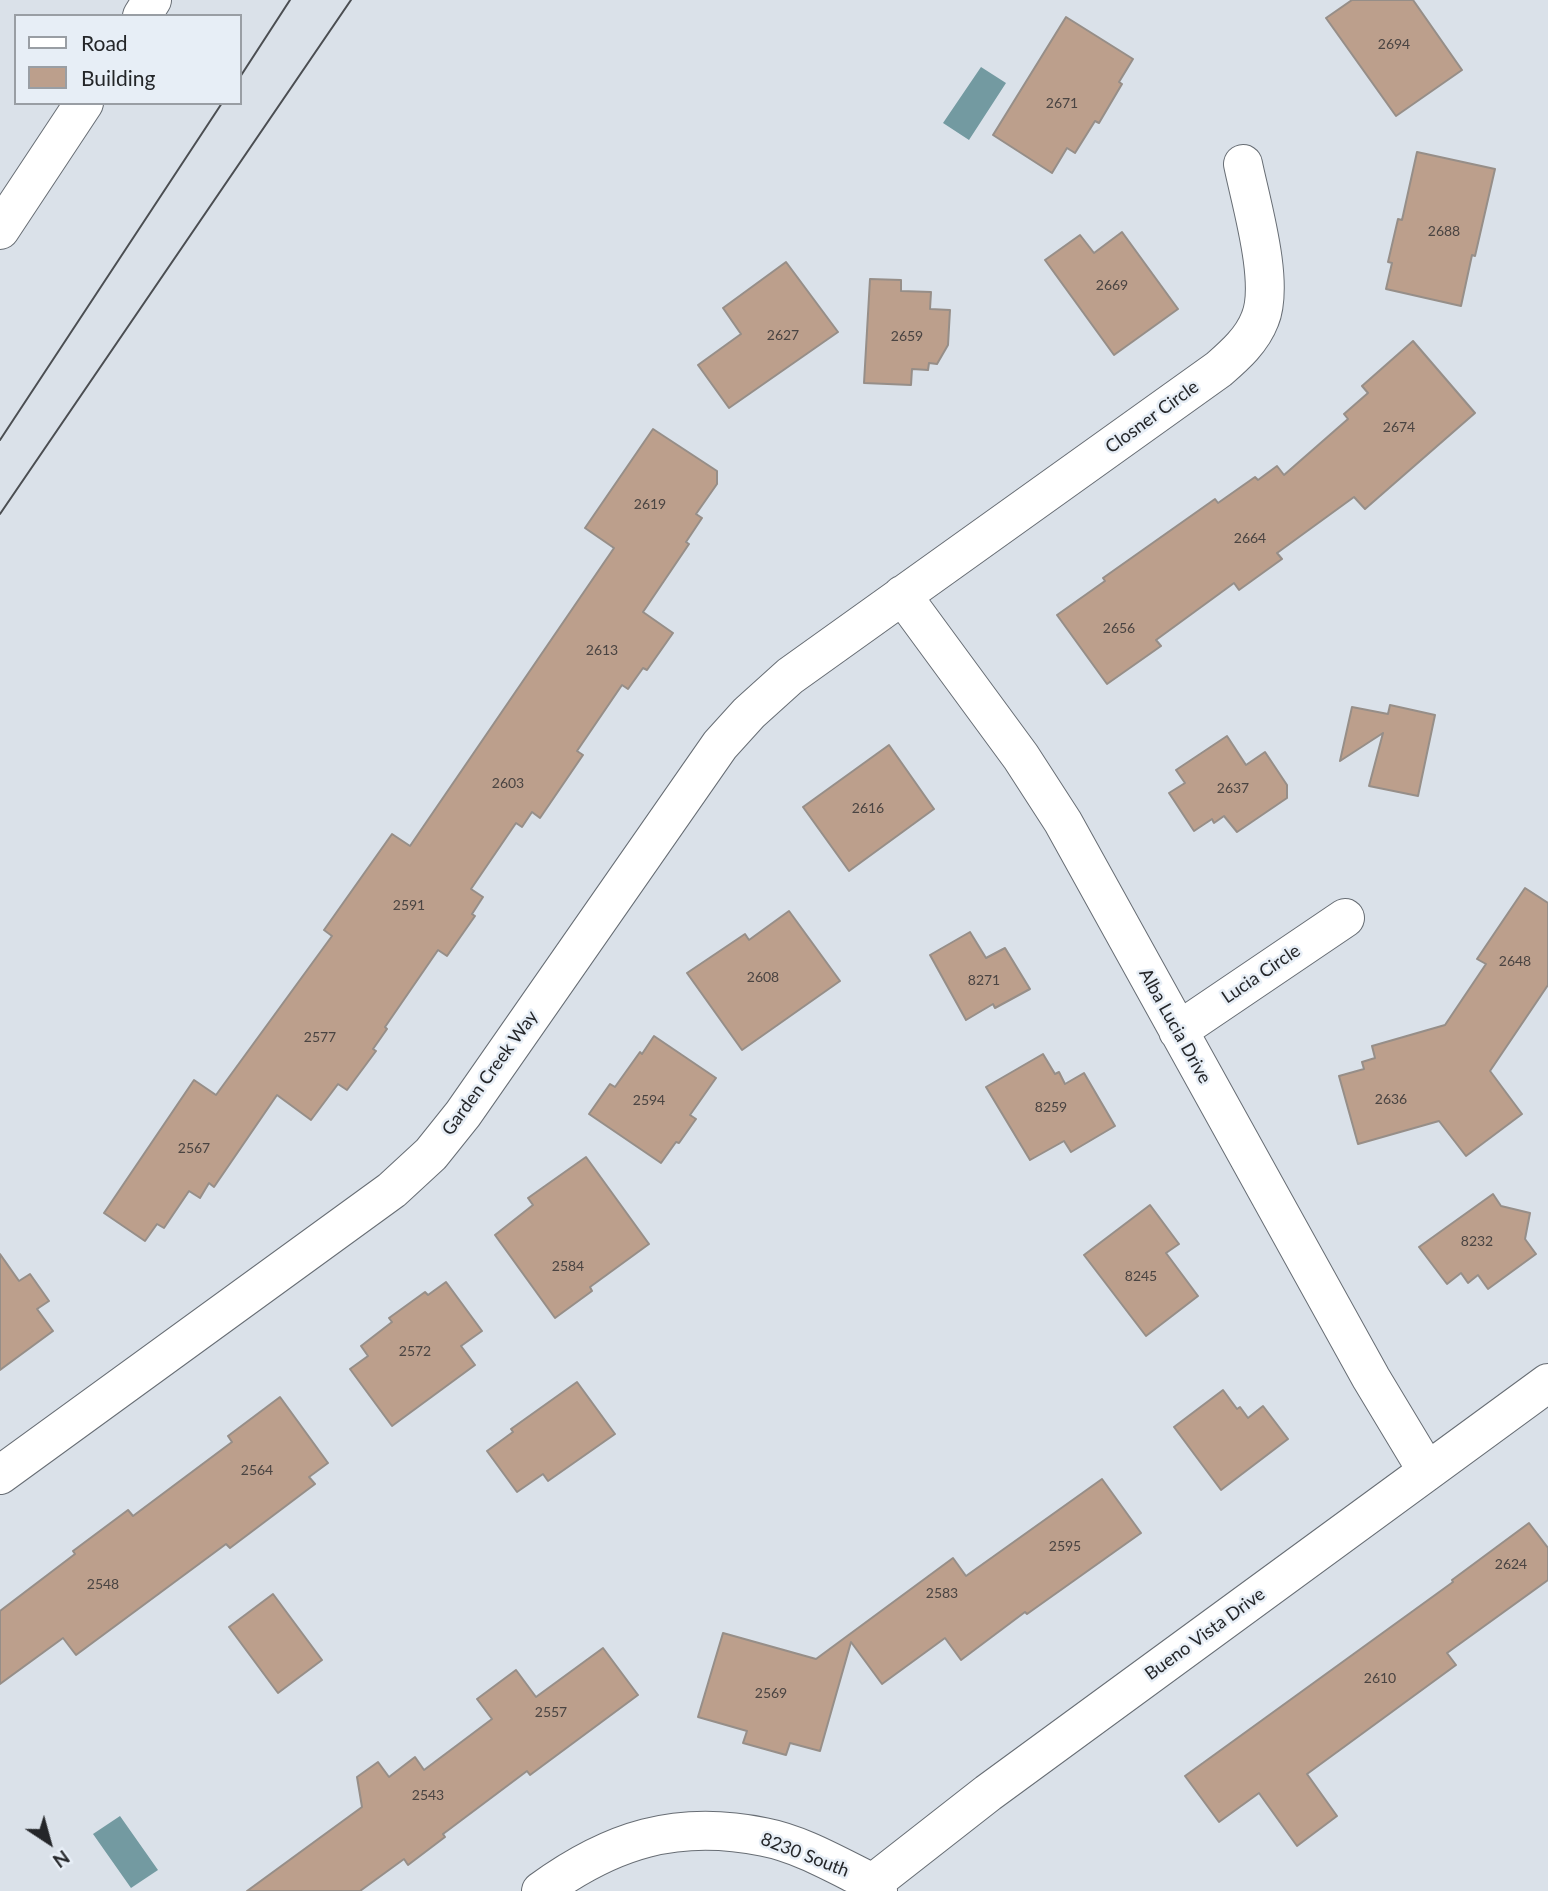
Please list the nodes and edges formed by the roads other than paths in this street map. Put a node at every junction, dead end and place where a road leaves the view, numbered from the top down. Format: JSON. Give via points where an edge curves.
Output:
{"nodes":[{"id":1,"x":83,"y":105,"type":"edge"},
{"id":2,"x":1243,"y":164,"type":"dead end"},
{"id":3,"x":0,"y":230,"type":"edge"},
{"id":4,"x":902,"y":595,"type":"junction"},
{"id":5,"x":1345,"y":918,"type":"dead end"},
{"id":6,"x":1178,"y":1031,"type":"junction"},
{"id":7,"x":1548,"y":1383,"type":"edge"},
{"id":8,"x":1427,"y":1471,"type":"junction"},
{"id":9,"x":0,"y":1475,"type":"edge"},
{"id":10,"x":875,"y":1887,"type":"edge"},
{"id":11,"x":541,"y":1891,"type":"edge"}],
"edges":[{"from":1,"to":3,"type":"street"},
{"from":2,"to":4,"type":"street","name":"Closner Circle","via":[[1266,291],[1261,319],[1244,347]]},
{"from":4,"to":6,"type":"street","name":"Alba Lucia Drive","via":[[1063,822]]},
{"from":4,"to":9,"type":"street","name":"Garden Creek Way","via":[[790,677],[720,745],[431,1154],[392,1190]]},
{"from":5,"to":6,"type":"street","name":"Lucia Circle"},
{"from":6,"to":8,"type":"street","name":"Alba Lucia Drive"},
{"from":7,"to":8,"type":"street","name":"Bueno Vista Drive"},
{"from":8,"to":10,"type":"street","name":"Bueno Vista Drive","via":[[988,1793]]},
{"from":10,"to":11,"type":"street","name":"8230 South","via":[[818,1856],[765,1837],[708,1829],[656,1834],[605,1852]]}]}
